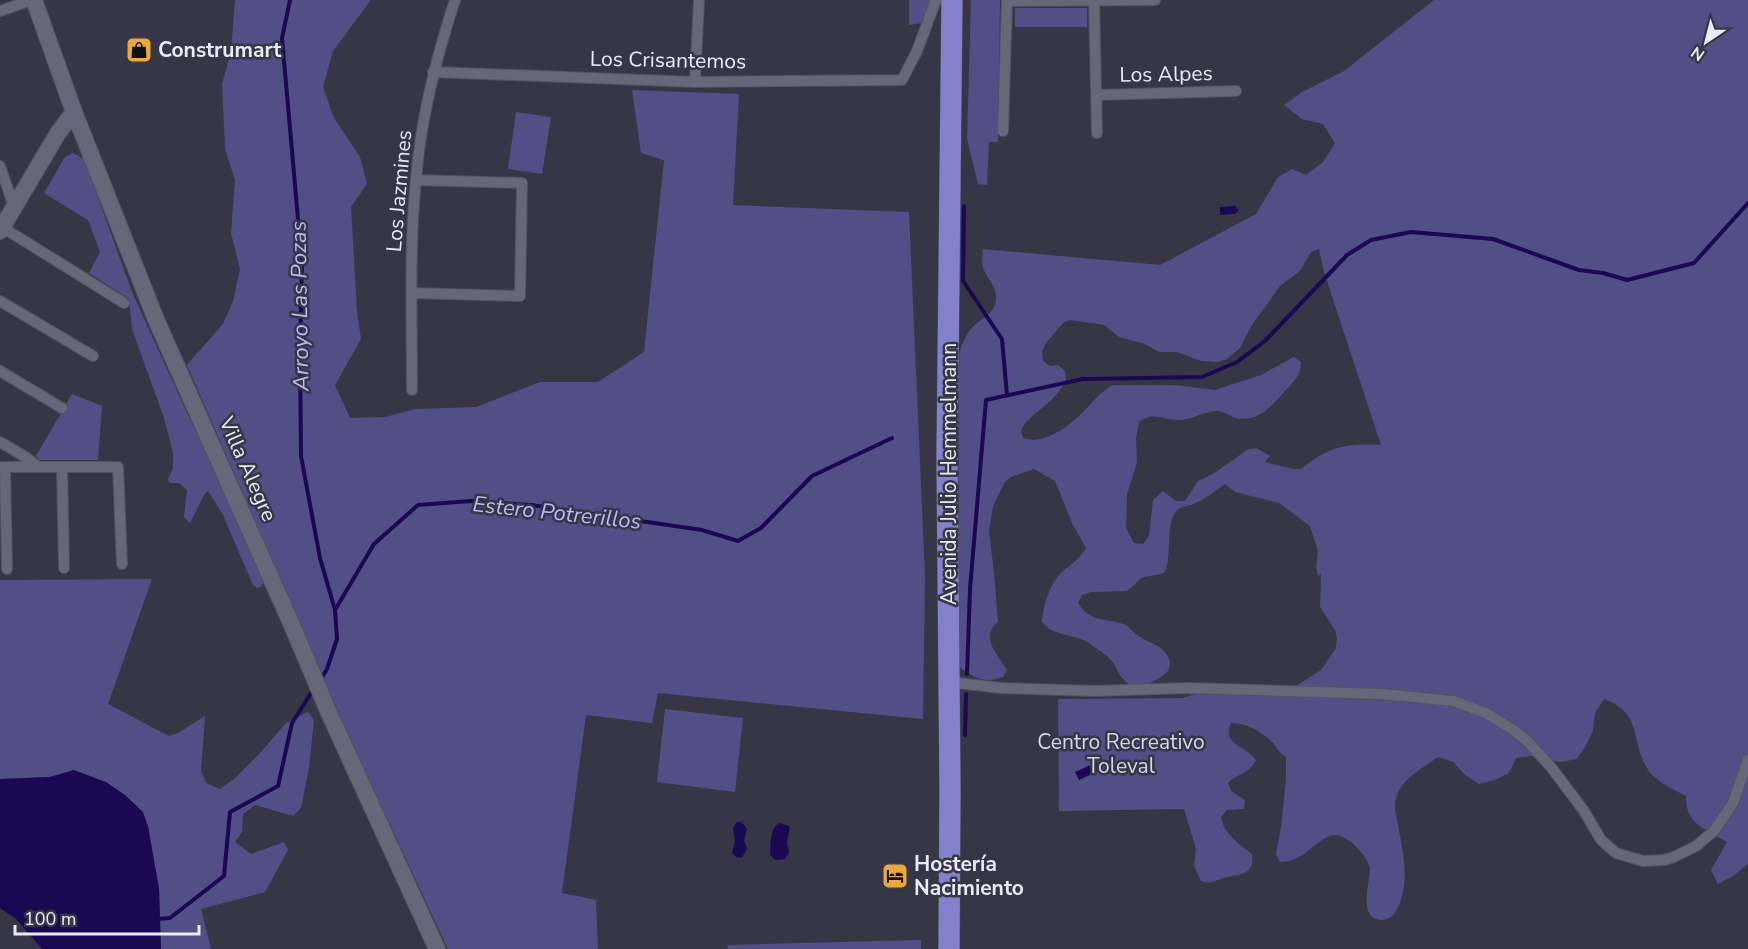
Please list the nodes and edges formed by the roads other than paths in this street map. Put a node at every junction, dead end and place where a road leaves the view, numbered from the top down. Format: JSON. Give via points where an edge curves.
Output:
{"nodes":[{"id":1,"x":32,"y":0,"type":"edge"},
{"id":2,"x":455,"y":0,"type":"edge"},
{"id":3,"x":699,"y":0,"type":"edge"},
{"id":4,"x":936,"y":0,"type":"edge"},
{"id":5,"x":952,"y":0,"type":"edge"},
{"id":6,"x":1007,"y":0,"type":"edge"},
{"id":7,"x":1094,"y":0,"type":"edge"},
{"id":8,"x":1155,"y":0,"type":"edge"},
{"id":9,"x":0,"y":11,"type":"edge"},
{"id":10,"x":433,"y":72,"type":"junction"},
{"id":11,"x":696,"y":82,"type":"junction"},
{"id":12,"x":1236,"y":91,"type":"dead end"},
{"id":13,"x":1096,"y":95,"type":"junction"},
{"id":14,"x":74,"y":112,"type":"junction"},
{"id":15,"x":1002,"y":131,"type":"dead end"},
{"id":16,"x":1097,"y":133,"type":"dead end"},
{"id":17,"x":0,"y":166,"type":"edge"},
{"id":18,"x":416,"y":180,"type":"junction"},
{"id":19,"x":14,"y":207,"type":"junction"},
{"id":20,"x":1,"y":229,"type":"edge"},
{"id":21,"x":412,"y":293,"type":"junction"},
{"id":22,"x":0,"y":301,"type":"edge"},
{"id":23,"x":124,"y":303,"type":"dead end"},
{"id":24,"x":93,"y":356,"type":"dead end"},
{"id":25,"x":0,"y":371,"type":"edge"},
{"id":26,"x":412,"y":390,"type":"dead end"},
{"id":27,"x":62,"y":408,"type":"dead end"},
{"id":28,"x":0,"y":442,"type":"edge"},
{"id":29,"x":3,"y":467,"type":"edge"},
{"id":30,"x":38,"y":467,"type":"junction"},
{"id":31,"x":62,"y":468,"type":"junction"},
{"id":32,"x":122,"y":564,"type":"dead end"},
{"id":33,"x":64,"y":568,"type":"dead end"},
{"id":34,"x":7,"y":569,"type":"dead end"},
{"id":35,"x":949,"y":682,"type":"junction"},
{"id":36,"x":1748,"y":760,"type":"edge"},
{"id":37,"x":437,"y":949,"type":"edge"},
{"id":38,"x":949,"y":949,"type":"edge"}],
"edges":[{"from":1,"to":9,"type":"street"},
{"from":1,"to":14,"type":"main road","name":"Villa Alegre"},
{"from":2,"to":10,"type":"street","name":"Los Jazmines"},
{"from":3,"to":11,"type":"street"},
{"from":4,"to":11,"type":"street","name":"Los Crisantemos","via":[[902,80]]},
{"from":5,"to":35,"type":"highway","name":"Avenida Julio Hemmelmann"},
{"from":6,"to":7,"type":"street"},
{"from":6,"to":15,"type":"street"},
{"from":7,"to":8,"type":"street"},
{"from":7,"to":13,"type":"street"},
{"from":10,"to":11,"type":"street","name":"Los Crisantemos"},
{"from":10,"to":18,"type":"street","name":"Los Jazmines"},
{"from":12,"to":13,"type":"street","name":"Los Alpes"},
{"from":13,"to":16,"type":"street"},
{"from":14,"to":19,"type":"main road"},
{"from":14,"to":37,"type":"main road","name":"Villa Alegre","via":[[157,322]]},
{"from":17,"to":19,"type":"street"},
{"from":18,"to":21,"type":"street","name":"Los Jazmines"},
{"from":18,"to":21,"type":"street","via":[[522,183],[519,296]]},
{"from":19,"to":20,"type":"main road"},
{"from":20,"to":23,"type":"street"},
{"from":21,"to":26,"type":"street","name":"Los Jazmines"},
{"from":22,"to":24,"type":"street"},
{"from":25,"to":27,"type":"street"},
{"from":28,"to":30,"type":"street"},
{"from":29,"to":30,"type":"street"},
{"from":29,"to":34,"type":"street"},
{"from":30,"to":31,"type":"street"},
{"from":31,"to":32,"type":"street","via":[[118,467]]},
{"from":31,"to":33,"type":"street"},
{"from":35,"to":36,"type":"street","via":[[1001,688],[1095,691],[1188,688],[1453,700],[1486,713],[1528,741],[1584,811],[1601,840],[1616,853],[1643,861],[1674,856],[1696,846],[1714,831],[1733,803]]},
{"from":35,"to":38,"type":"highway","name":"Avenida Julio Hemmelmann"}]}
